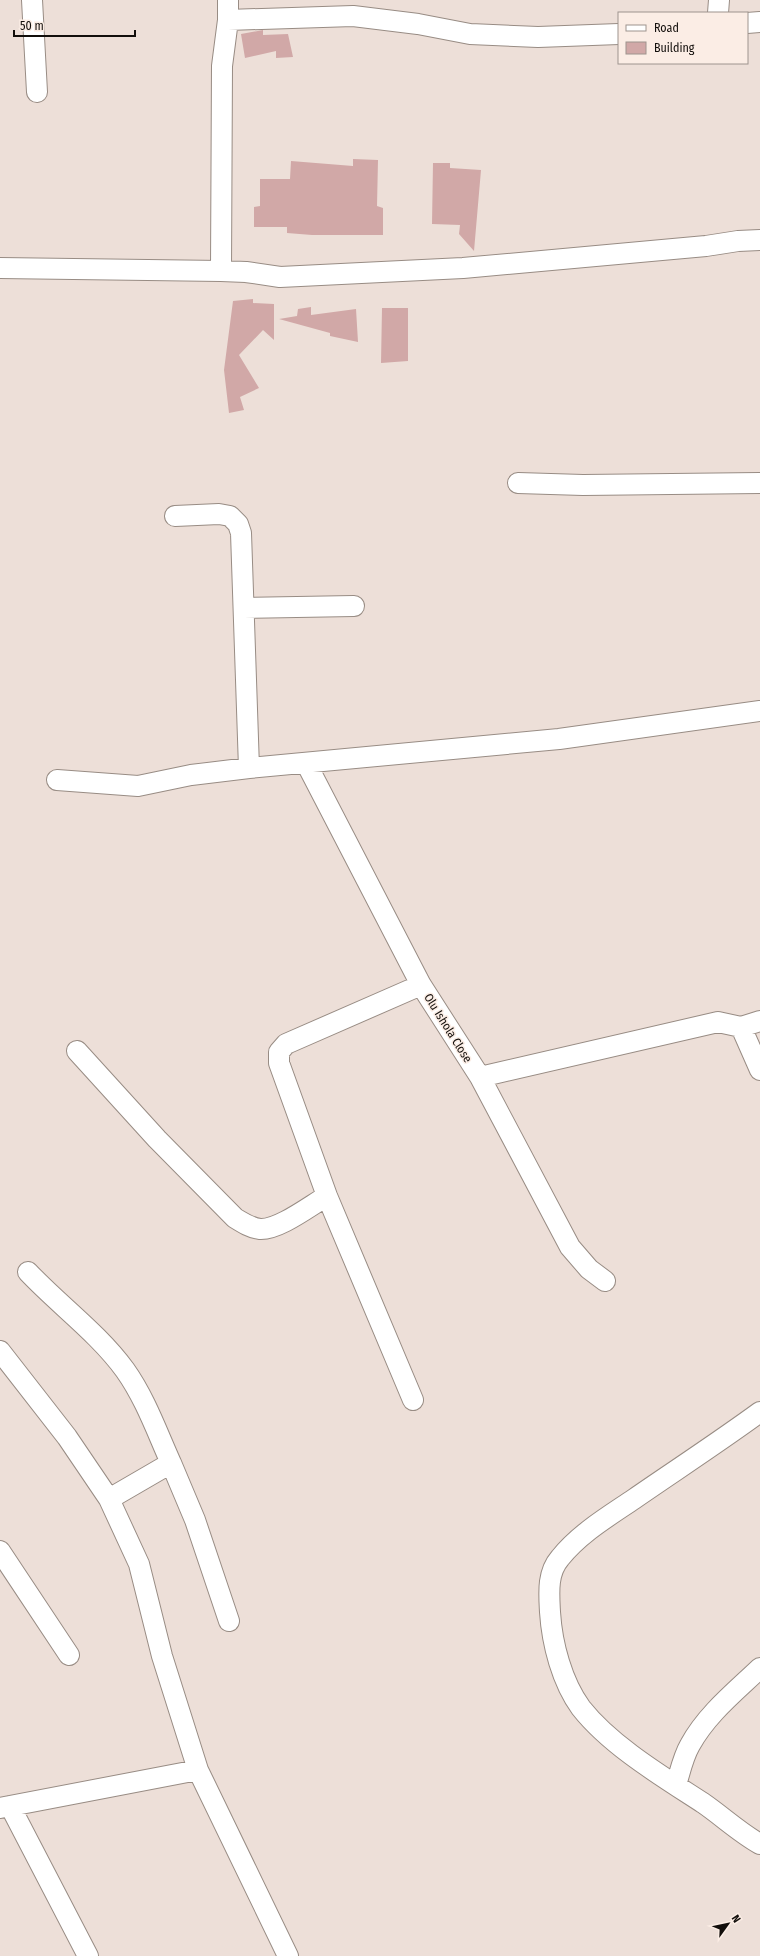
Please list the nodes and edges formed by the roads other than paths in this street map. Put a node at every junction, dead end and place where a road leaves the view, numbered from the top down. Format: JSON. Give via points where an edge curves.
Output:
{"nodes":[{"id":1,"x":32,"y":0,"type":"edge"},
{"id":2,"x":228,"y":0,"type":"edge"},
{"id":3,"x":719,"y":0,"type":"edge"},
{"id":4,"x":718,"y":12,"type":"edge"},
{"id":5,"x":228,"y":20,"type":"junction"},
{"id":6,"x":760,"y":22,"type":"edge"},
{"id":7,"x":748,"y":23,"type":"edge"},
{"id":8,"x":618,"y":34,"type":"edge"},
{"id":9,"x":36,"y":92,"type":"dead end"},
{"id":10,"x":760,"y":240,"type":"edge"},
{"id":11,"x":0,"y":268,"type":"edge"},
{"id":12,"x":221,"y":271,"type":"junction"},
{"id":13,"x":518,"y":483,"type":"dead end"},
{"id":14,"x":760,"y":483,"type":"edge"},
{"id":15,"x":175,"y":516,"type":"dead end"},
{"id":16,"x":354,"y":606,"type":"dead end"},
{"id":17,"x":244,"y":608,"type":"junction"},
{"id":18,"x":760,"y":711,"type":"edge"},
{"id":19,"x":306,"y":764,"type":"junction"},
{"id":20,"x":249,"y":768,"type":"junction"},
{"id":21,"x":57,"y":780,"type":"dead end"},
{"id":22,"x":421,"y":985,"type":"junction"},
{"id":23,"x":760,"y":1021,"type":"edge"},
{"id":24,"x":741,"y":1027,"type":"junction"},
{"id":25,"x":77,"y":1051,"type":"dead end"},
{"id":26,"x":760,"y":1070,"type":"edge"},
{"id":27,"x":480,"y":1077,"type":"junction"},
{"id":28,"x":327,"y":1196,"type":"junction"},
{"id":29,"x":28,"y":1272,"type":"dead end"},
{"id":30,"x":605,"y":1281,"type":"dead end"},
{"id":31,"x":0,"y":1351,"type":"edge"},
{"id":32,"x":413,"y":1400,"type":"dead end"},
{"id":33,"x":758,"y":1418,"type":"edge"},
{"id":34,"x":171,"y":1463,"type":"junction"},
{"id":35,"x":109,"y":1499,"type":"junction"},
{"id":36,"x":0,"y":1551,"type":"edge"},
{"id":37,"x":229,"y":1621,"type":"dead end"},
{"id":38,"x":69,"y":1656,"type":"dead end"},
{"id":39,"x":760,"y":1668,"type":"edge"},
{"id":40,"x":198,"y":1770,"type":"junction"},
{"id":41,"x":676,"y":1786,"type":"junction"},
{"id":42,"x":5,"y":1807,"type":"edge"},
{"id":43,"x":760,"y":1844,"type":"edge"},
{"id":44,"x":88,"y":1956,"type":"edge"},
{"id":45,"x":288,"y":1956,"type":"edge"}],
"edges":[{"from":1,"to":9,"type":"street"},
{"from":2,"to":5,"type":"street"},
{"from":3,"to":4,"type":"street"},
{"from":5,"to":8,"type":"street","via":[[353,16],[470,34],[538,37]]},
{"from":5,"to":12,"type":"street","via":[[222,66]]},
{"from":6,"to":7,"type":"street"},
{"from":10,"to":12,"type":"street","via":[[463,268],[280,277]]},
{"from":11,"to":12,"type":"street"},
{"from":13,"to":14,"type":"street"},
{"from":15,"to":17,"type":"street","via":[[219,514],[230,516],[238,524],[241,533]]},
{"from":16,"to":17,"type":"street"},
{"from":17,"to":20,"type":"street"},
{"from":18,"to":19,"type":"street","via":[[559,739]]},
{"from":19,"to":20,"type":"street"},
{"from":19,"to":22,"type":"street","name":"Olu Ishola Close"},
{"from":20,"to":21,"type":"street","via":[[191,775],[138,786]]},
{"from":22,"to":27,"type":"street","name":"Olu Ishola Close"},
{"from":22,"to":28,"type":"street","via":[[286,1044],[279,1052],[279,1063]]},
{"from":23,"to":24,"type":"street"},
{"from":24,"to":26,"type":"street"},
{"from":24,"to":27,"type":"street","via":[[718,1022]]},
{"from":25,"to":28,"type":"street","via":[[235,1218],[247,1225],[261,1229],[275,1226]]},
{"from":27,"to":30,"type":"street","name":"Olu Ishola Close","via":[[570,1247],[589,1269]]},
{"from":28,"to":32,"type":"street"},
{"from":29,"to":34,"type":"street","via":[[125,1370],[140,1395]]},
{"from":31,"to":35,"type":"street","via":[[67,1437]]},
{"from":33,"to":41,"type":"street","via":[[593,1527],[559,1558],[551,1572],[551,1622],[568,1686],[598,1727]]},
{"from":34,"to":35,"type":"street"},
{"from":34,"to":37,"type":"street","via":[[195,1520]]},
{"from":35,"to":40,"type":"street","via":[[139,1564],[162,1656]]},
{"from":36,"to":38,"type":"street"},
{"from":39,"to":41,"type":"street","via":[[717,1708],[702,1726],[689,1746]]},
{"from":40,"to":42,"type":"street"},
{"from":40,"to":45,"type":"street"},
{"from":41,"to":43,"type":"street","via":[[719,1813]]},
{"from":42,"to":44,"type":"street"}]}
